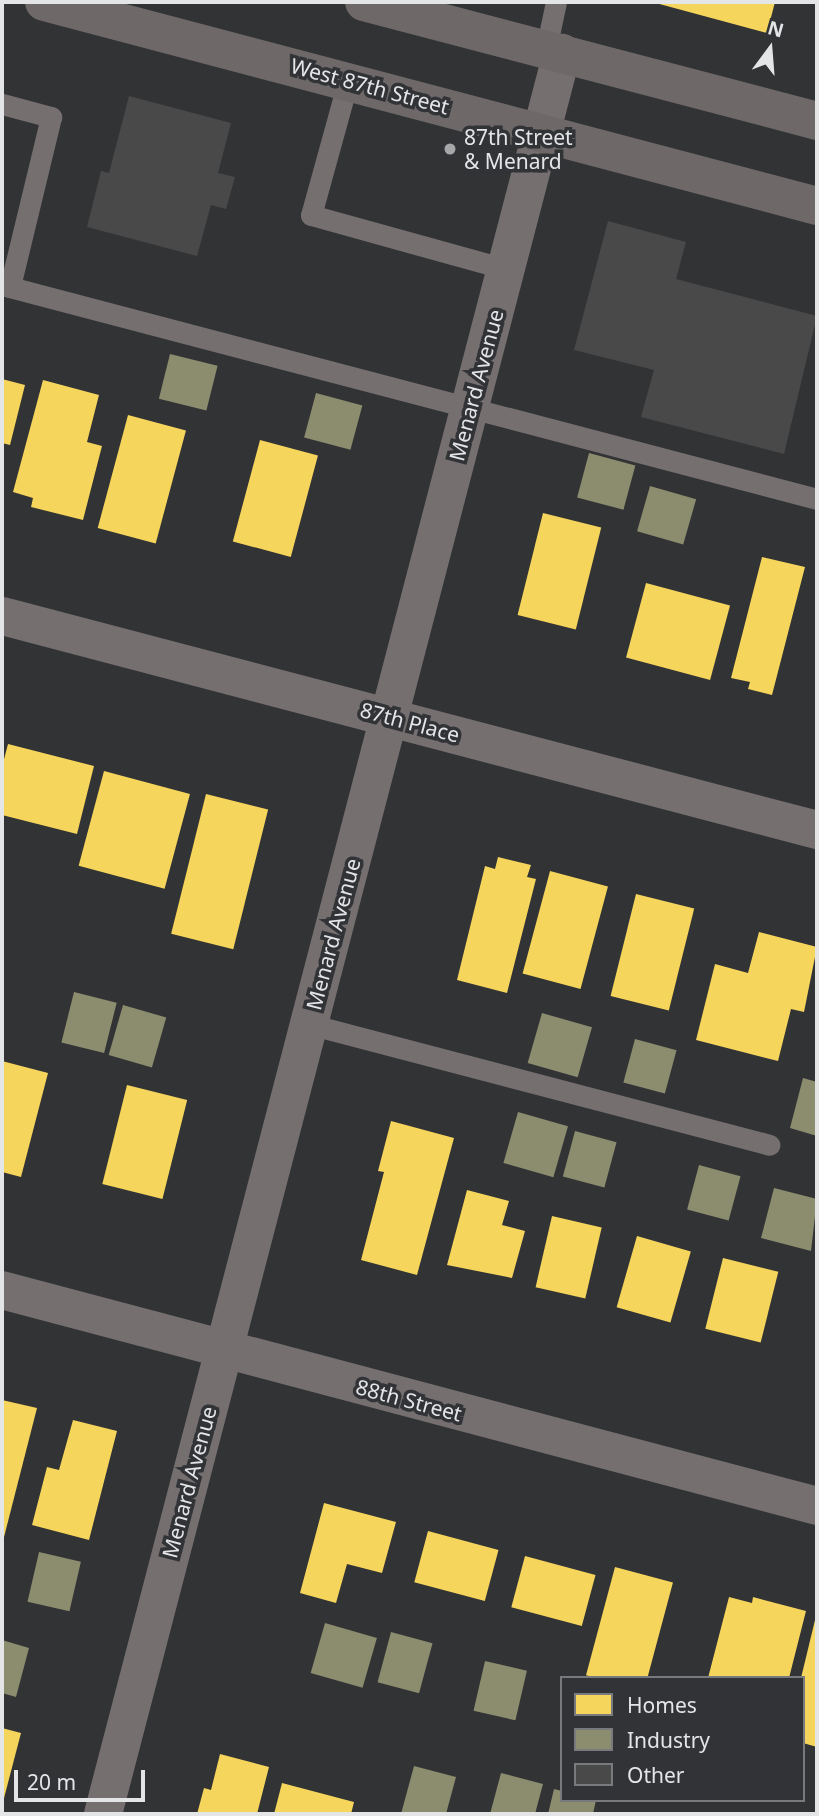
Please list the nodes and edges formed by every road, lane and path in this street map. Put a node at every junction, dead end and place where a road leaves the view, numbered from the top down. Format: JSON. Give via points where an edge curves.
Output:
{"nodes":[{"id":1,"x":44,"y":2,"type":"edge"},
{"id":2,"x":364,"y":2,"type":"edge"},
{"id":3,"x":556,"y":2,"type":"edge"},
{"id":4,"x":554,"y":51,"type":"junction"},
{"id":5,"x":348,"y":80,"type":"junction"},
{"id":6,"x":2,"y":104,"type":"edge"},
{"id":7,"x":817,"y":121,"type":"edge"},
{"id":8,"x":542,"y":131,"type":"junction"},
{"id":9,"x":817,"y":206,"type":"edge"},
{"id":10,"x":506,"y":269,"type":"junction"},
{"id":11,"x":6,"y":286,"type":"edge"},
{"id":12,"x":470,"y":407,"type":"junction"},
{"id":13,"x":817,"y":499,"type":"edge"},
{"id":14,"x":2,"y":616,"type":"edge"},
{"id":15,"x":390,"y":716,"type":"junction"},
{"id":16,"x":817,"y":830,"type":"edge"},
{"id":17,"x":309,"y":1024,"type":"junction"},
{"id":18,"x":769,"y":1145,"type":"dead end"},
{"id":19,"x":2,"y":1290,"type":"edge"},
{"id":20,"x":224,"y":1351,"type":"junction"},
{"id":21,"x":817,"y":1506,"type":"edge"},
{"id":22,"x":103,"y":1814,"type":"edge"}],
"edges":[{"from":1,"to":5,"type":"main road","name":"West 87th Street"},
{"from":2,"to":4,"type":"main road"},
{"from":3,"to":4,"type":"lane"},
{"from":4,"to":7,"type":"main road"},
{"from":4,"to":8,"type":"street","name":"Menard Avenue"},
{"from":5,"to":8,"type":"main road","name":"West 87th Street"},
{"from":5,"to":10,"type":"lane","via":[[311,215]]},
{"from":6,"to":11,"type":"lane","via":[[51,117]]},
{"from":8,"to":9,"type":"main road","name":"West 87th Street"},
{"from":8,"to":10,"type":"street","name":"Menard Avenue"},
{"from":10,"to":12,"type":"street","name":"Menard Avenue"},
{"from":11,"to":12,"type":"lane"},
{"from":12,"to":13,"type":"lane"},
{"from":12,"to":15,"type":"street","name":"Menard Avenue"},
{"from":14,"to":15,"type":"street","name":"87th Place"},
{"from":15,"to":16,"type":"street","name":"87th Place"},
{"from":15,"to":17,"type":"street","name":"Menard Avenue"},
{"from":17,"to":18,"type":"lane"},
{"from":17,"to":20,"type":"street","name":"Menard Avenue"},
{"from":19,"to":20,"type":"street","name":"88th Street"},
{"from":20,"to":21,"type":"street","name":"88th Street"},
{"from":20,"to":22,"type":"street","name":"Menard Avenue"}]}
